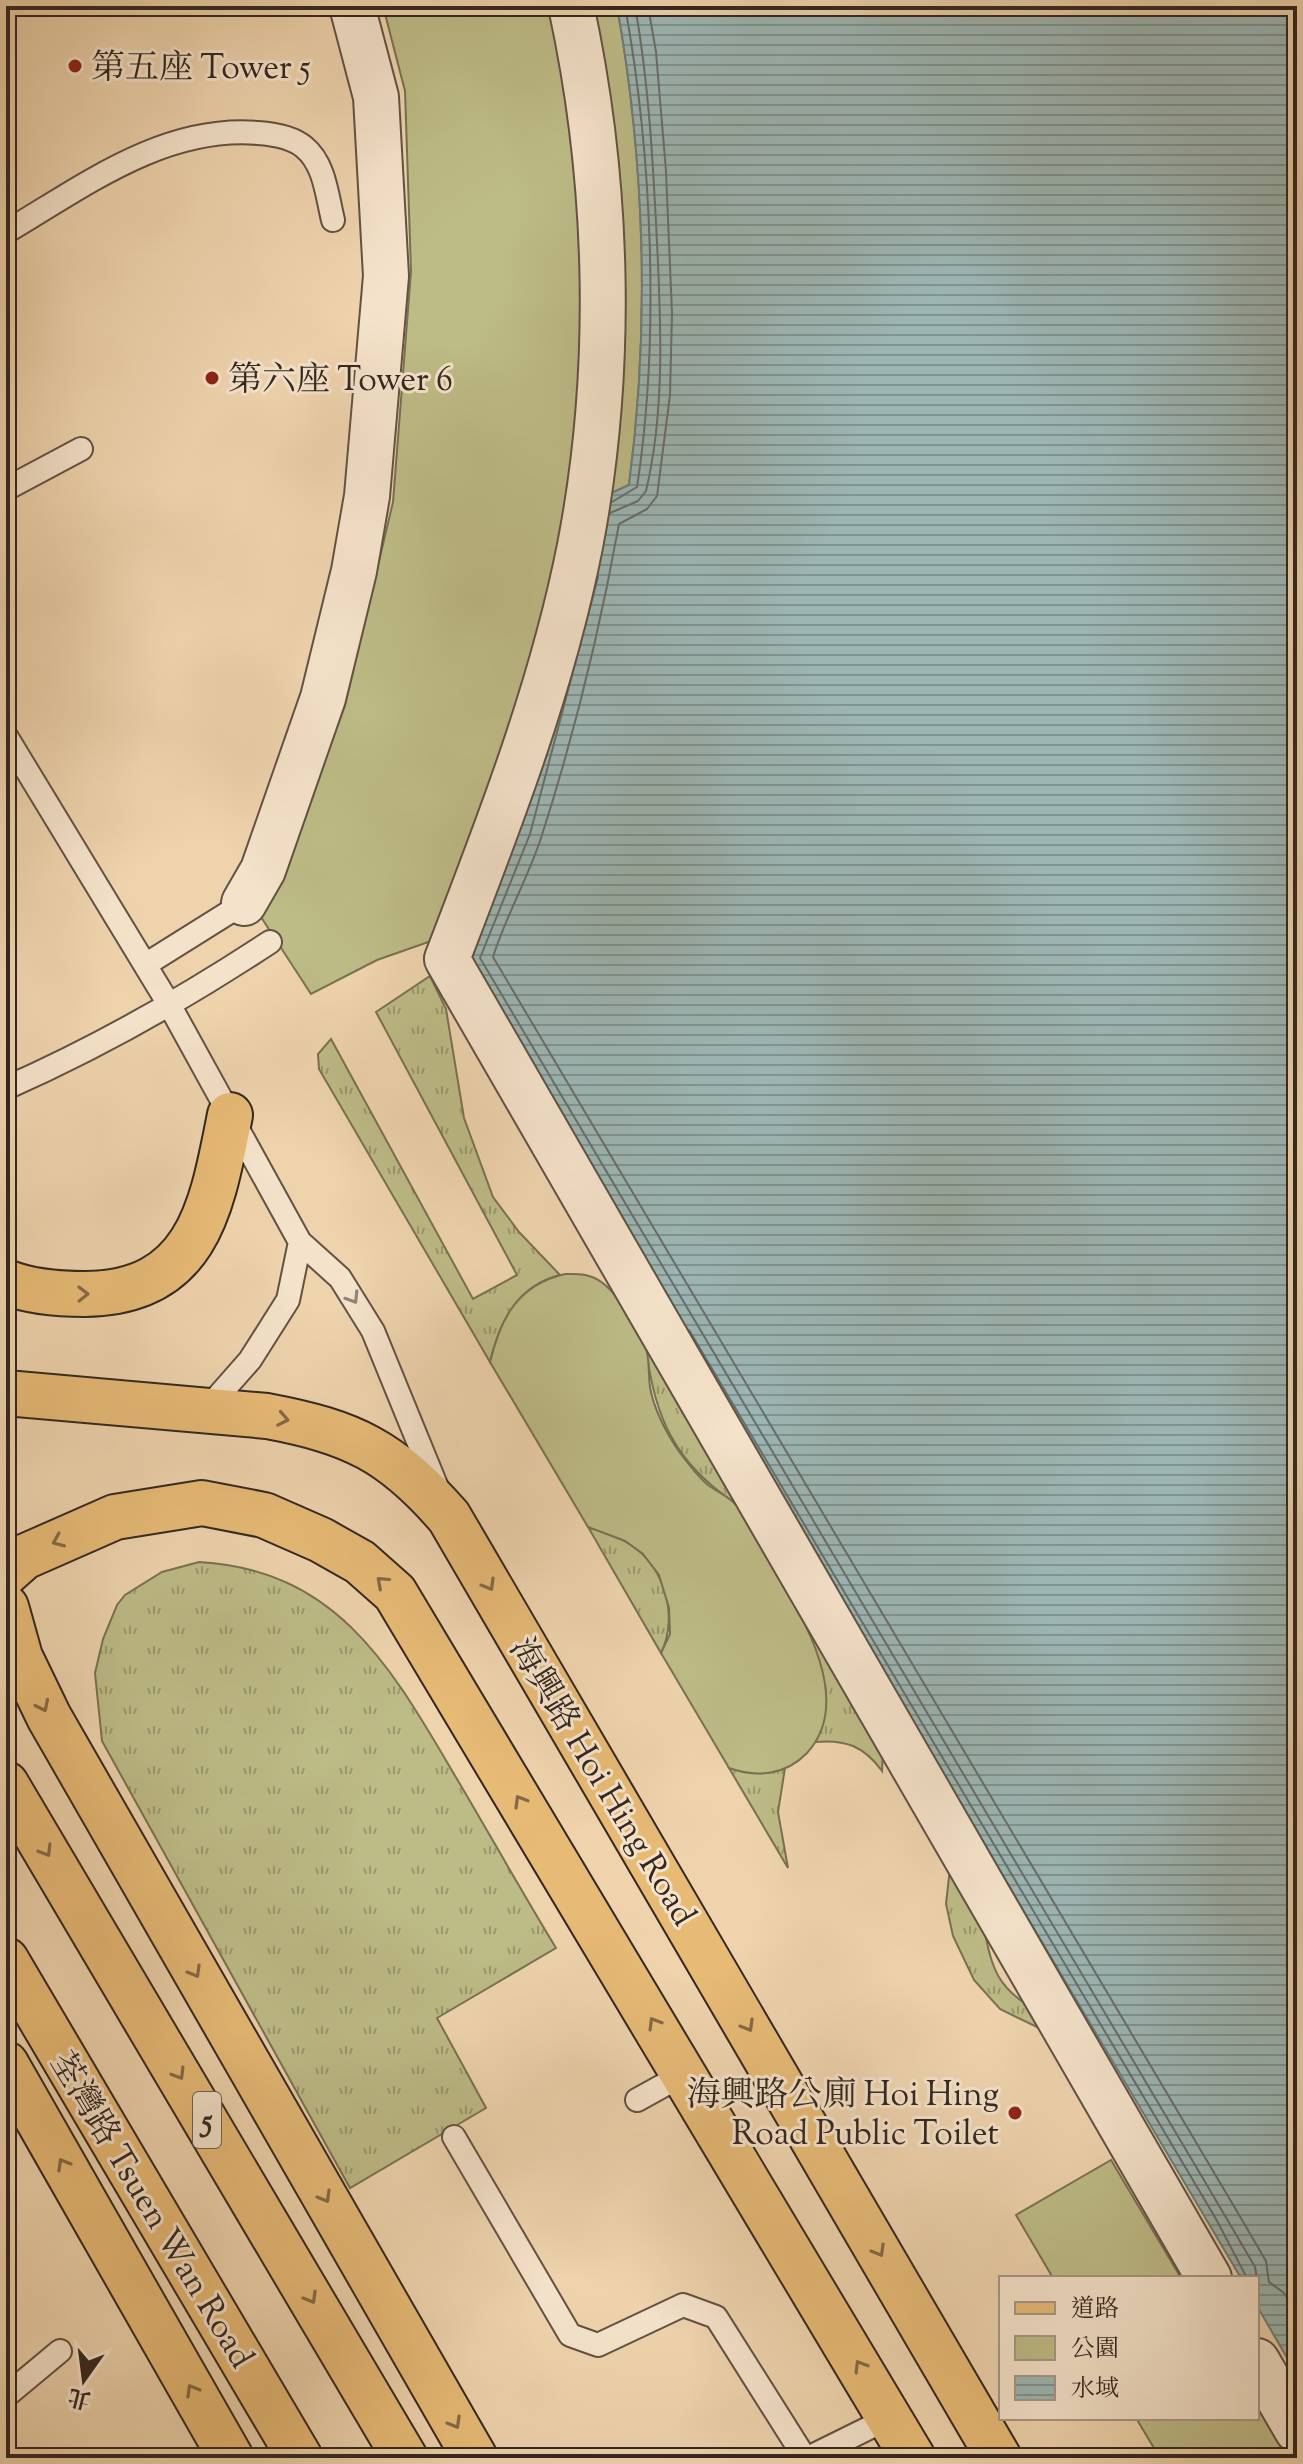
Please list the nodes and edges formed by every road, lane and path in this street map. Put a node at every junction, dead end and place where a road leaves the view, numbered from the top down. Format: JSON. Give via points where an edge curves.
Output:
{"nodes":[{"id":1,"x":352,"y":6,"type":"edge"},
{"id":2,"x":571,"y":6,"type":"edge"},
{"id":3,"x":333,"y":220,"type":"dead end"},
{"id":4,"x":6,"y":232,"type":"edge"},
{"id":5,"x":81,"y":449,"type":"dead end"},
{"id":6,"x":6,"y":489,"type":"edge"},
{"id":7,"x":6,"y":736,"type":"edge"},
{"id":8,"x":244,"y":903,"type":"joint"},
{"id":9,"x":270,"y":942,"type":"dead end"},
{"id":10,"x":145,"y":965,"type":"junction"},
{"id":11,"x":170,"y":1006,"type":"junction"},
{"id":12,"x":6,"y":1088,"type":"edge"},
{"id":13,"x":230,"y":1115,"type":"junction"},
{"id":14,"x":300,"y":1242,"type":"junction"},
{"id":15,"x":6,"y":1282,"type":"edge"},
{"id":16,"x":6,"y":1393,"type":"edge"},
{"id":17,"x":206,"y":1410,"type":"junction"},
{"id":18,"x":449,"y":1517,"type":"junction"},
{"id":19,"x":6,"y":1573,"type":"edge"},
{"id":20,"x":6,"y":1607,"type":"edge"},
{"id":21,"x":6,"y":1784,"type":"edge"},
{"id":22,"x":6,"y":1960,"type":"edge"},
{"id":23,"x":6,"y":2064,"type":"edge"},
{"id":24,"x":684,"y":2074,"type":"junction"},
{"id":25,"x":637,"y":2100,"type":"dead end"},
{"id":26,"x":454,"y":2137,"type":"dead end"},
{"id":27,"x":1208,"y":2276,"type":"edge"},
{"id":28,"x":60,"y":2351,"type":"dead end"},
{"id":29,"x":1259,"y":2364,"type":"edge"},
{"id":30,"x":6,"y":2396,"type":"edge"},
{"id":31,"x":891,"y":2417,"type":"junction"},
{"id":32,"x":1297,"y":2430,"type":"edge"},
{"id":33,"x":231,"y":2458,"type":"edge"},
{"id":34,"x":300,"y":2458,"type":"edge"},
{"id":35,"x":405,"y":2458,"type":"edge"},
{"id":36,"x":475,"y":2458,"type":"edge"},
{"id":37,"x":807,"y":2458,"type":"edge"},
{"id":38,"x":913,"y":2458,"type":"edge"},
{"id":39,"x":999,"y":2458,"type":"edge"}],
"edges":[{"from":1,"to":8,"type":"street","via":[[376,97],[386,276],[367,496],[323,698],[263,870]]},
{"from":2,"to":27,"type":"street","via":[[592,117],[599,215],[601,353],[595,453],[580,547],[550,669],[516,778],[447,959]]},
{"from":3,"to":4,"type":"lane","via":[[318,164],[305,147],[272,134],[231,131],[210,132],[134,156]]},
{"from":5,"to":6,"type":"lane"},
{"from":7,"to":10,"type":"lane"},
{"from":8,"to":10,"type":"lane"},
{"from":9,"to":11,"type":"lane"},
{"from":10,"to":11,"type":"lane"},
{"from":11,"to":12,"type":"lane","via":[[79,1056]]},
{"from":11,"to":13,"type":"lane"},
{"from":13,"to":14,"type":"lane"},
{"from":15,"to":13,"type":"main road","one_way":true,"via":[[60,1294],[105,1293],[144,1284],[174,1265],[210,1208]]},
{"from":14,"to":17,"type":"lane","via":[[288,1300],[250,1360]]},
{"from":14,"to":18,"type":"lane","one_way":true,"via":[[340,1278],[373,1331]]},
{"from":16,"to":17,"type":"main road","name":"海興路 Hoi Hing Road"},
{"from":17,"to":18,"type":"main road","name":"海興路 Hoi Hing Road","one_way":true,"via":[[267,1416],[352,1437],[420,1484]]},
{"from":18,"to":39,"type":"main road","name":"海興路 Hoi Hing Road","one_way":true},
{"from":24,"to":19,"type":"main road","one_way":true,"via":[[395,1593],[360,1562],[264,1515],[202,1503],[115,1517],[24,1557]]},
{"from":20,"to":36,"type":"main road","one_way":true,"via":[[20,1657],[49,1717]]},
{"from":21,"to":35,"type":"main road","number":"5","one_way":true},
{"from":22,"to":34,"type":"main road","name":"荃灣路 Tsuen Wan Road"},
{"from":33,"to":23,"type":"main road","one_way":true},
{"from":24,"to":25,"type":"lane"},
{"from":31,"to":24,"type":"main road","one_way":true},
{"from":26,"to":37,"type":"lane","via":[[570,2335],[598,2345],[683,2305],[716,2317]]},
{"from":28,"to":30,"type":"lane"},
{"from":29,"to":32,"type":"street"},
{"from":31,"to":37,"type":"lane"},
{"from":31,"to":38,"type":"main road"}]}
